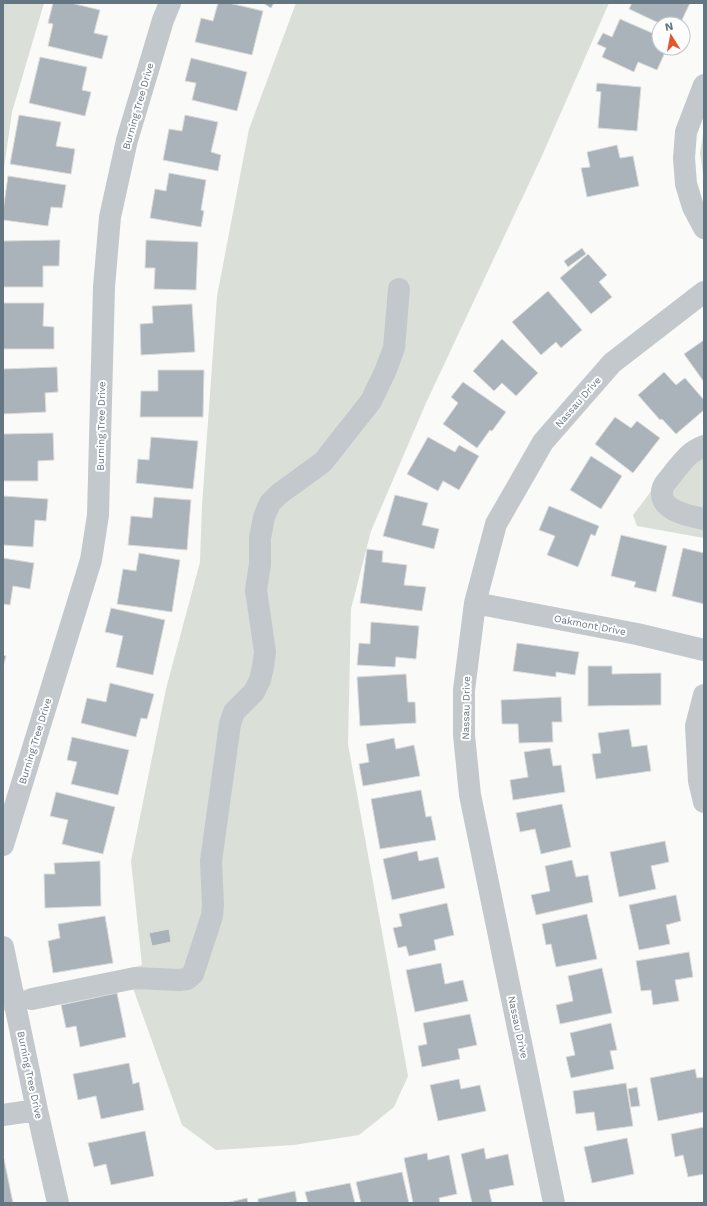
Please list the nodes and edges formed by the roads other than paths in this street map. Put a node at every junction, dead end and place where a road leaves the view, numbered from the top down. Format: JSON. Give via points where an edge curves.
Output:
{"nodes":[{"id":1,"x":170,"y":3,"type":"edge"},
{"id":2,"x":704,"y":85,"type":"edge"},
{"id":3,"x":704,"y":228,"type":"edge"},
{"id":4,"x":399,"y":289,"type":"dead end"},
{"id":5,"x":704,"y":292,"type":"edge"},
{"id":6,"x":704,"y":446,"type":"edge"},
{"id":7,"x":704,"y":519,"type":"edge"},
{"id":8,"x":475,"y":603,"type":"junction"},
{"id":9,"x":704,"y":650,"type":"edge"},
{"id":10,"x":704,"y":695,"type":"edge"},
{"id":11,"x":704,"y":802,"type":"edge"},
{"id":12,"x":3,"y":845,"type":"edge"},
{"id":13,"x":3,"y":948,"type":"edge"},
{"id":14,"x":32,"y":999,"type":"dead end"},
{"id":15,"x":37,"y":1110,"type":"junction"},
{"id":16,"x":3,"y":1115,"type":"edge"},
{"id":17,"x":58,"y":1203,"type":"edge"},
{"id":18,"x":554,"y":1203,"type":"edge"}],
"edges":[{"from":1,"to":12,"type":"street","name":"Burning Tree Drive","via":[[127,140],[110,218],[104,287],[98,515],[91,560]]},
{"from":2,"to":3,"type":"street","via":[[686,132],[684,158],[686,184],[693,207]]},
{"from":4,"to":14,"type":"street","via":[[394,348],[371,400],[324,462],[279,494],[270,503],[264,517],[256,590],[266,652],[260,680],[254,692],[234,712],[230,724],[211,861],[212,916],[193,974],[179,980],[135,978]]},
{"from":5,"to":8,"type":"street","name":"Nassau Drive","via":[[612,363],[543,442],[496,524]]},
{"from":6,"to":7,"type":"street","via":[[685,458],[664,487],[663,493],[667,506],[673,510],[686,516]]},
{"from":8,"to":9,"type":"street","name":"Oakmont Drive","via":[[637,634]]},
{"from":8,"to":18,"type":"street","name":"Nassau Drive","via":[[464,690],[464,735],[470,794]]},
{"from":10,"to":11,"type":"street","via":[[696,726]]},
{"from":13,"to":15,"type":"street","name":"Burning Tree Drive"},
{"from":15,"to":16,"type":"street"},
{"from":15,"to":17,"type":"street","name":"Burning Tree Drive"}]}
